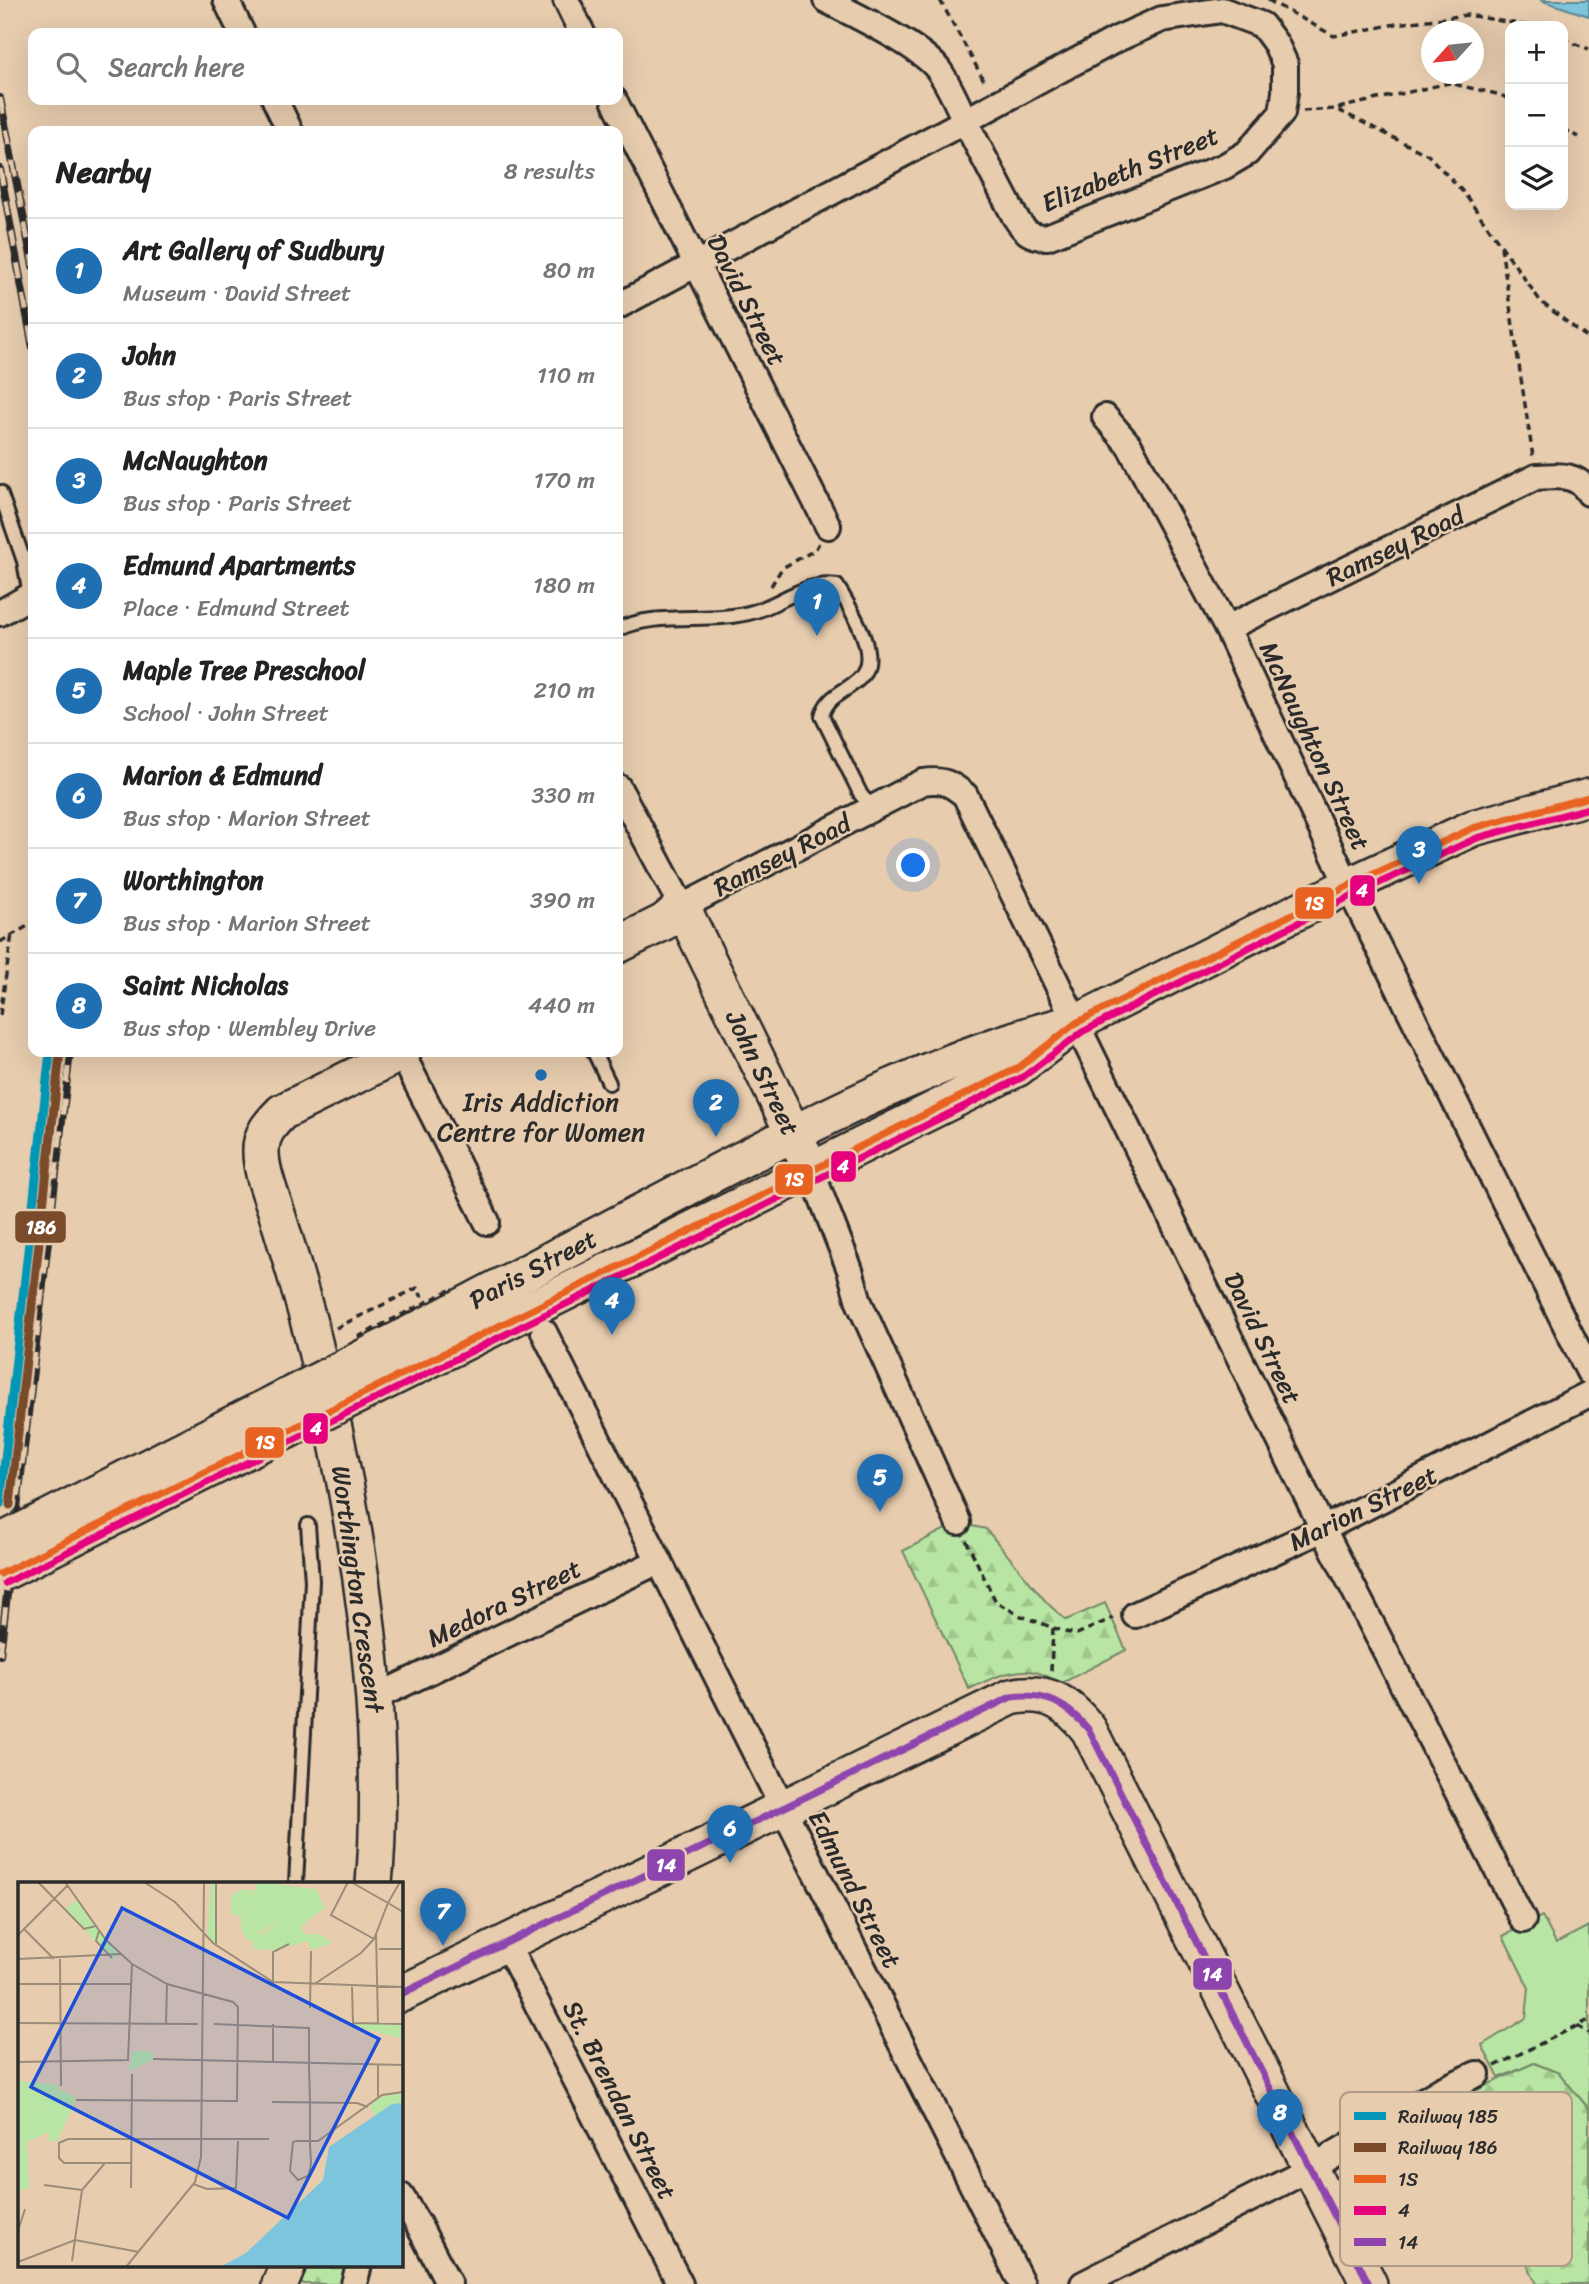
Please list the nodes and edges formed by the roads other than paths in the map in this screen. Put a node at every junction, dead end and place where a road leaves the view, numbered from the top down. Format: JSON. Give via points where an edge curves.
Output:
{"nodes":[{"id":1,"x":226,"y":0,"type":"edge"},
{"id":2,"x":566,"y":0,"type":"edge"},
{"id":3,"x":826,"y":0,"type":"edge"},
{"id":4,"x":240,"y":28,"type":"edge"},
{"id":5,"x":580,"y":28,"type":"edge"},
{"id":6,"x":277,"y":105,"type":"edge"},
{"id":7,"x":616,"y":105,"type":"edge"},
{"id":8,"x":965,"y":121,"type":"junction"},
{"id":9,"x":288,"y":126,"type":"edge"},
{"id":10,"x":696,"y":265,"type":"junction"},
{"id":11,"x":623,"y":303,"type":"edge"},
{"id":12,"x":1105,"y":417,"type":"dead end"},
{"id":13,"x":0,"y":492,"type":"edge"},
{"id":14,"x":1589,"y":493,"type":"edge"},
{"id":15,"x":828,"y":526,"type":"dead end"},
{"id":16,"x":28,"y":584,"type":"edge"},
{"id":17,"x":28,"y":597,"type":"edge"},
{"id":18,"x":0,"y":613,"type":"edge"},
{"id":19,"x":623,"y":627,"type":"edge"},
{"id":20,"x":1227,"y":628,"type":"junction"},
{"id":21,"x":950,"y":783,"type":"joint"},
{"id":22,"x":623,"y":795,"type":"edge"},
{"id":23,"x":1589,"y":797,"type":"edge"},
{"id":24,"x":873,"y":808,"type":"junction"},
{"id":25,"x":1348,"y":886,"type":"junction"},
{"id":26,"x":682,"y":907,"type":"junction"},
{"id":27,"x":623,"y":942,"type":"edge"},
{"id":28,"x":1076,"y":1023,"type":"junction"},
{"id":29,"x":391,"y":1057,"type":"edge"},
{"id":30,"x":404,"y":1057,"type":"edge"},
{"id":31,"x":597,"y":1057,"type":"edge"},
{"id":32,"x":610,"y":1083,"type":"dead end"},
{"id":33,"x":793,"y":1133,"type":"junction"},
{"id":34,"x":811,"y":1170,"type":"junction"},
{"id":35,"x":487,"y":1222,"type":"dead end"},
{"id":36,"x":544,"y":1332,"type":"dead end"},
{"id":37,"x":1589,"y":1372,"type":"edge"},
{"id":38,"x":361,"y":1377,"type":"junction"},
{"id":39,"x":1589,"y":1394,"type":"edge"},
{"id":40,"x":308,"y":1525,"type":"dead end"},
{"id":41,"x":1323,"y":1529,"type":"junction"},
{"id":42,"x":961,"y":1530,"type":"road end"},
{"id":43,"x":0,"y":1542,"type":"edge"},
{"id":44,"x":659,"y":1562,"type":"junction"},
{"id":45,"x":0,"y":1574,"type":"edge"},
{"id":46,"x":1135,"y":1615,"type":"dead end"},
{"id":47,"x":374,"y":1698,"type":"junction"},
{"id":48,"x":781,"y":1807,"type":"junction"},
{"id":49,"x":296,"y":1882,"type":"edge"},
{"id":50,"x":374,"y":1882,"type":"edge"},
{"id":51,"x":1523,"y":1920,"type":"dead end"},
{"id":52,"x":506,"y":1943,"type":"junction"},
{"id":53,"x":402,"y":1994,"type":"edge"},
{"id":54,"x":1477,"y":2074,"type":"road end"},
{"id":55,"x":1438,"y":2092,"type":"edge"},
{"id":56,"x":1340,"y":2151,"type":"edge"},
{"id":57,"x":1311,"y":2168,"type":"junction"},
{"id":58,"x":402,"y":2198,"type":"edge"},
{"id":59,"x":1340,"y":2225,"type":"edge"},
{"id":60,"x":288,"y":2266,"type":"edge"},
{"id":61,"x":359,"y":2266,"type":"edge"},
{"id":62,"x":1361,"y":2266,"type":"edge"},
{"id":63,"x":280,"y":2284,"type":"edge"},
{"id":64,"x":354,"y":2284,"type":"edge"},
{"id":65,"x":449,"y":2284,"type":"edge"},
{"id":66,"x":680,"y":2284,"type":"edge"},
{"id":67,"x":1022,"y":2284,"type":"edge"},
{"id":68,"x":1083,"y":2284,"type":"edge"},
{"id":69,"x":1370,"y":2284,"type":"edge"}],
"edges":[{"from":1,"to":4,"type":"street"},
{"from":2,"to":5,"type":"street"},
{"from":3,"to":8,"type":"street","name":"Elizabeth Street","via":[[905,43],[939,70]]},
{"from":6,"to":9,"type":"street"},
{"from":7,"to":10,"type":"street","name":"David Street"},
{"from":8,"to":8,"type":"street","name":"Elizabeth Street","via":[[1162,19],[1222,10],[1262,25],[1285,64],[1282,113],[1247,153],[1047,237],[1034,237],[1022,228]]},
{"from":8,"to":10,"type":"street"},
{"from":10,"to":11,"type":"street"},
{"from":10,"to":15,"type":"street","name":"David Street"},
{"from":12,"to":20,"type":"street","name":"McNaughton Street","via":[[1129,445]]},
{"from":13,"to":16,"type":"lane"},
{"from":14,"to":20,"type":"street","name":"Ramsey Road","via":[[1566,475],[1536,477]]},
{"from":17,"to":18,"type":"street"},
{"from":19,"to":24,"type":"lane","via":[[642,620],[726,617],[755,611],[812,587],[837,586],[862,632],[869,666],[860,679],[827,703],[822,716],[861,795]]},
{"from":20,"to":25,"type":"street","name":"McNaughton Street"},
{"from":21,"to":24,"type":"street","name":"Ramsey Road","via":[[938,779],[923,782]]},
{"from":21,"to":28,"type":"street","name":"David Street","via":[[965,795]]},
{"from":22,"to":26,"type":"street","name":"John Street"},
{"from":23,"to":25,"type":"main road","name":"Paris Street","via":[[1473,828]]},
{"from":24,"to":26,"type":"street","name":"Ramsey Road"},
{"from":25,"to":28,"type":"main road","name":"Paris Street"},
{"from":25,"to":37,"type":"street","name":"McNaughton Street"},
{"from":26,"to":27,"type":"main road","name":"Ramsey Road","via":[[664,922]]},
{"from":26,"to":33,"type":"main road","name":"John Street"},
{"from":28,"to":33,"type":"main road","name":"Paris Street","via":[[1015,1038],[936,1068]]},
{"from":28,"to":34,"type":"main road","name":"Paris Street","via":[[1018,1068]]},
{"from":28,"to":41,"type":"street","name":"David Street"},
{"from":29,"to":47,"type":"main road","name":"Worthington Crescent","via":[[282,1112],[262,1138],[262,1163],[314,1340],[339,1450]]},
{"from":30,"to":35,"type":"street"},
{"from":31,"to":32,"type":"lane"},
{"from":33,"to":34,"type":"main road","name":"John Street"},
{"from":33,"to":38,"type":"main road","name":"Paris Street"},
{"from":34,"to":38,"type":"main road","name":"Paris Street"},
{"from":34,"to":42,"type":"street","name":"John Street","via":[[859,1302]]},
{"from":36,"to":44,"type":"street","name":"Edmund Street"},
{"from":38,"to":43,"type":"main road","name":"Paris Street","bridge":true},
{"from":38,"to":45,"type":"main road","name":"Paris Street","bridge":true},
{"from":39,"to":41,"type":"street","name":"Marion Street"},
{"from":40,"to":49,"type":"lane","via":[[312,1581]]},
{"from":41,"to":46,"type":"street","name":"Marion Street"},
{"from":41,"to":51,"type":"street","name":"David Street"},
{"from":44,"to":47,"type":"street","name":"Medora Street"},
{"from":44,"to":48,"type":"street","name":"Edmund Street"},
{"from":47,"to":50,"type":"main road","name":"Worthington Crescent","via":[[378,1829]]},
{"from":48,"to":52,"type":"main road"},
{"from":48,"to":57,"type":"main road","via":[[1011,1697],[1051,1686],[1089,1730]]},
{"from":48,"to":67,"type":"street","name":"Edmund Street"},
{"from":52,"to":53,"type":"main road"},
{"from":52,"to":66,"type":"street","name":"St. Brendan Street"},
{"from":54,"to":55,"type":"street"},
{"from":56,"to":57,"type":"street"},
{"from":57,"to":59,"type":"main road"},
{"from":57,"to":68,"type":"street"},
{"from":58,"to":65,"type":"street"},
{"from":60,"to":63,"type":"main road"},
{"from":61,"to":64,"type":"street"},
{"from":62,"to":69,"type":"main road"}]}
